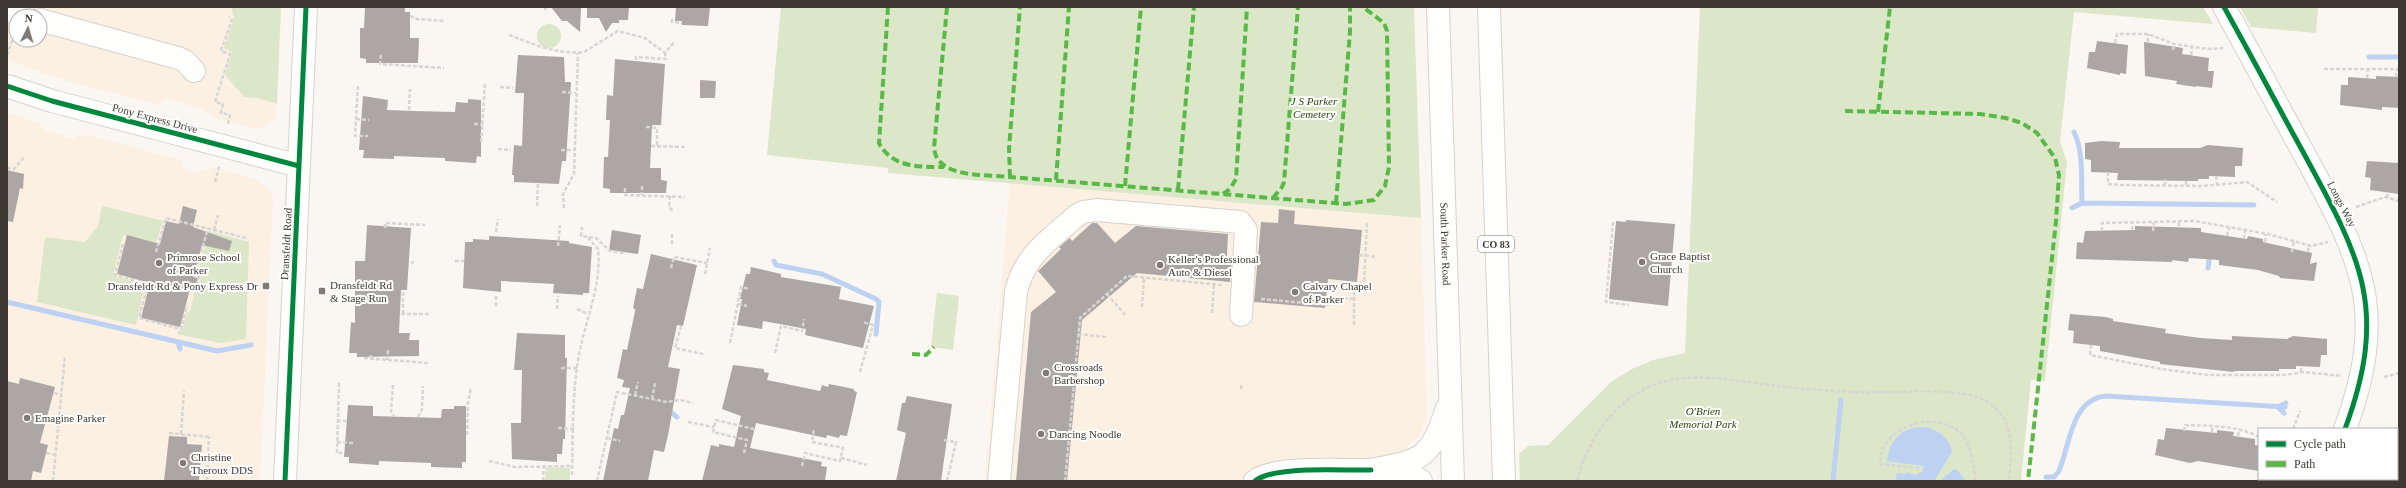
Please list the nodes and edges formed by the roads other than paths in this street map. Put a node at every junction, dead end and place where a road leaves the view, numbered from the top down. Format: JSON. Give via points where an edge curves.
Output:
{"nodes":[{"id":1,"x":306,"y":7,"type":"edge"},
{"id":2,"x":1438,"y":7,"type":"edge"},
{"id":3,"x":1489,"y":7,"type":"edge"},
{"id":4,"x":2224,"y":7,"type":"edge"},
{"id":5,"x":48,"y":22,"type":"edge"},
{"id":6,"x":194,"y":71,"type":"dead end"},
{"id":7,"x":7,"y":86,"type":"edge"},
{"id":8,"x":299,"y":166,"type":"junction"},
{"id":9,"x":1241,"y":315,"type":"dead end"},
{"id":10,"x":1451,"y":398,"type":"junction"},
{"id":11,"x":2345,"y":428,"type":"edge"},
{"id":12,"x":1371,"y":470,"type":"junction"},
{"id":13,"x":285,"y":481,"type":"edge"},
{"id":14,"x":999,"y":481,"type":"edge"},
{"id":15,"x":1255,"y":481,"type":"edge"},
{"id":16,"x":1421,"y":481,"type":"edge"},
{"id":17,"x":1453,"y":481,"type":"edge"},
{"id":18,"x":1504,"y":481,"type":"edge"}],
"edges":[{"from":1,"to":8,"type":"main road","name":"Dransfeldt Road"},
{"from":2,"to":10,"type":"main road","name":"South Parker Road"},
{"from":3,"to":18,"type":"main road","number":"CO 83"},
{"from":4,"to":11,"type":"main road","name":"Longs Way","via":[[2339,218],[2359,267],[2366,306],[2366,348],[2360,384]]},
{"from":5,"to":6,"type":"main road","via":[[178,58],[185,61]]},
{"from":7,"to":8,"type":"main road","name":"Pony Express Drive","via":[[52,102]]},
{"from":8,"to":13,"type":"main road","name":"Dransfeldt Road"},
{"from":9,"to":14,"type":"main road","via":[[1246,230],[1240,222],[1096,210],[1076,216],[1030,258],[1020,272]]},
{"from":10,"to":12,"type":"main road","via":[[1440,428],[1427,451],[1413,462]]},
{"from":10,"to":17,"type":"main road","name":"South Parker Road"},
{"from":12,"to":15,"type":"main road","via":[[1280,472]]},
{"from":12,"to":16,"type":"main road","via":[[1412,475]]}]}
